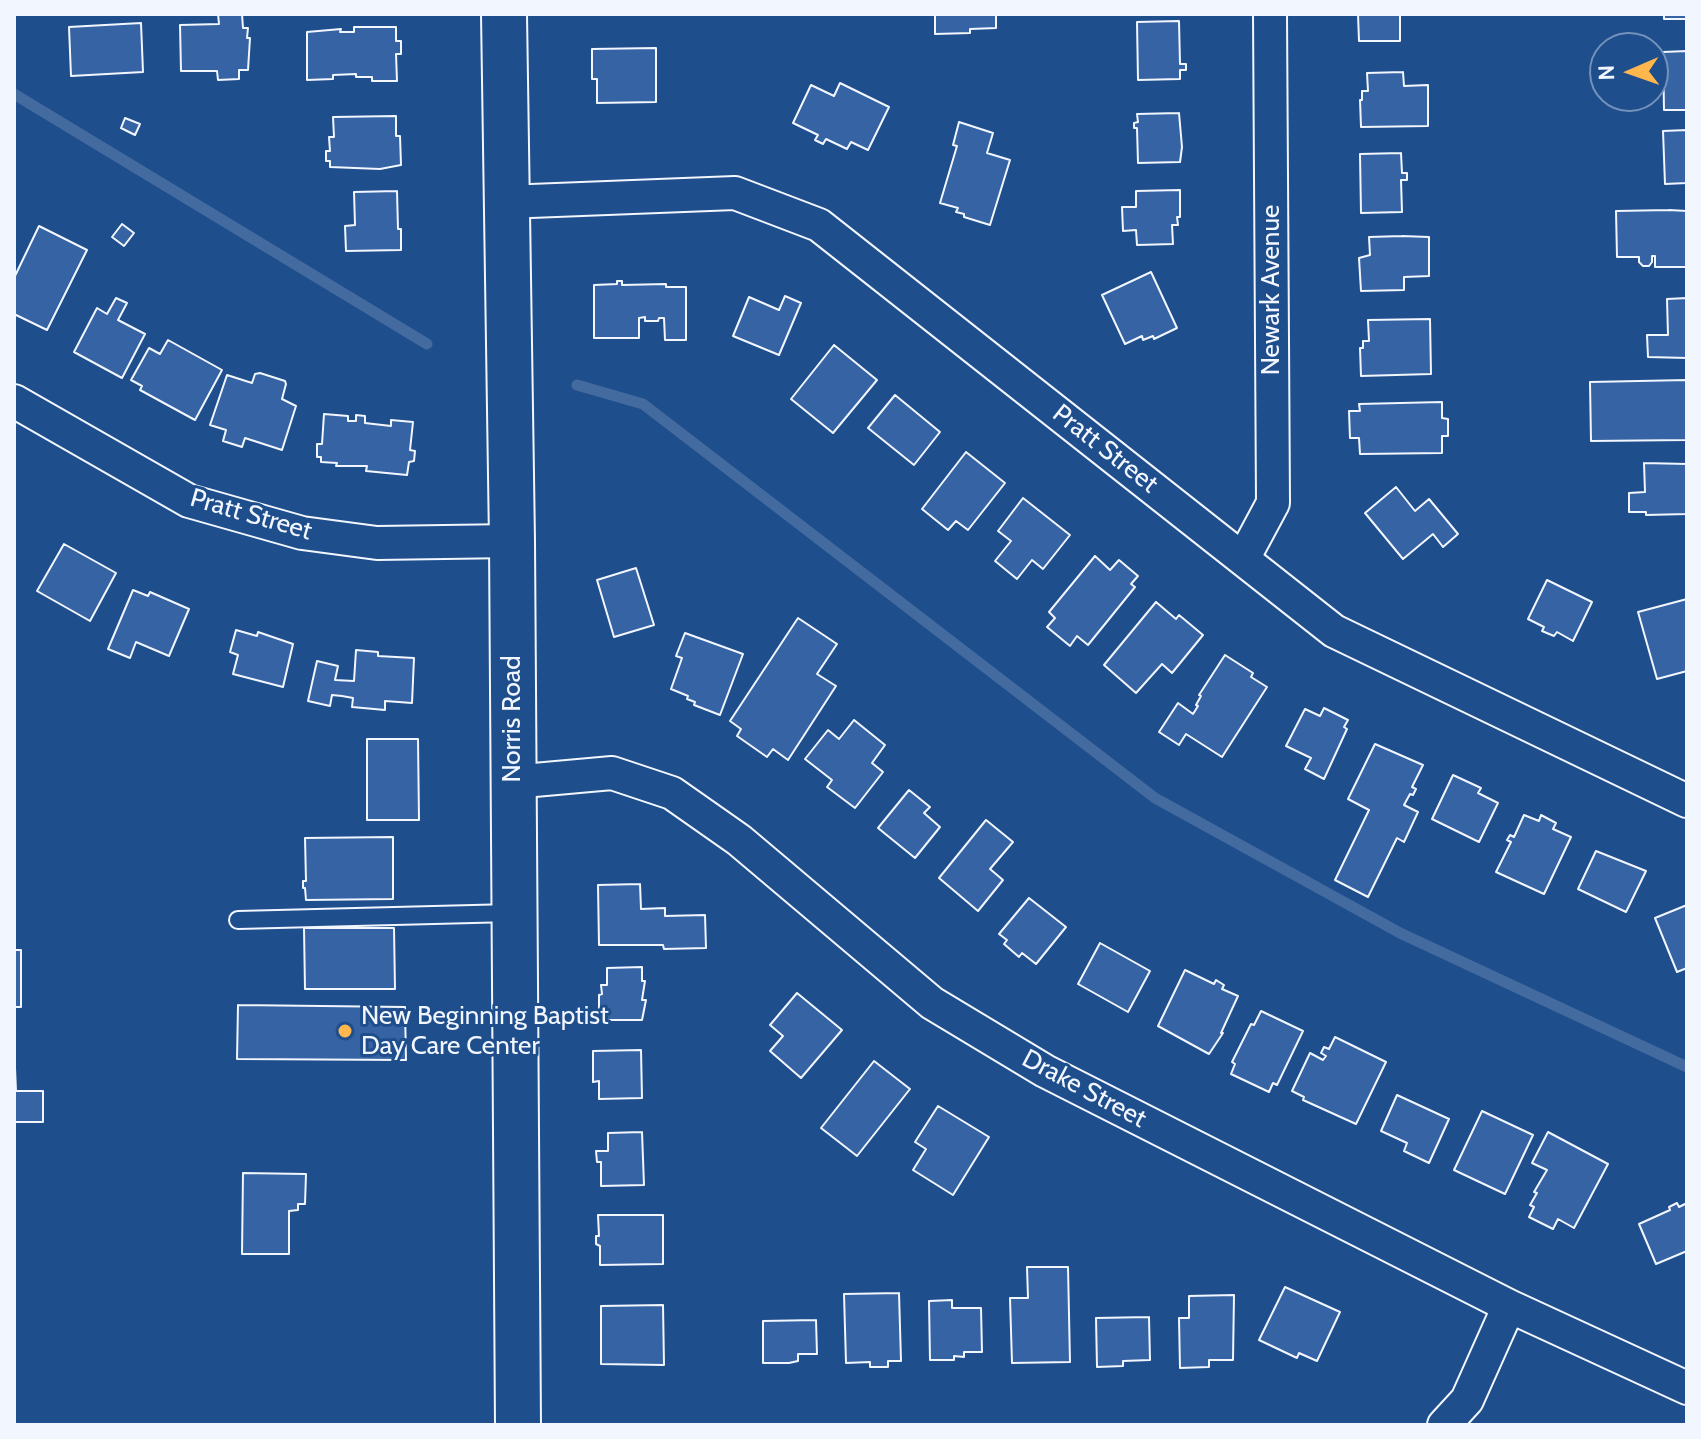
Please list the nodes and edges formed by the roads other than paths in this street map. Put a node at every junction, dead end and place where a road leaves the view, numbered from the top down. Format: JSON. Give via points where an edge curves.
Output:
{"nodes":[{"id":1,"x":504,"y":14,"type":"edge"},
{"id":2,"x":1270,"y":14,"type":"edge"},
{"id":3,"x":505,"y":202,"type":"junction"},
{"id":4,"x":14,"y":401,"type":"edge"},
{"id":5,"x":512,"y":541,"type":"junction"},
{"id":6,"x":1243,"y":559,"type":"junction"},
{"id":7,"x":512,"y":782,"type":"junction"},
{"id":8,"x":1687,"y":801,"type":"edge"},
{"id":9,"x":514,"y":913,"type":"junction"},
{"id":10,"x":238,"y":920,"type":"dead end"},
{"id":11,"x":1509,"y":1306,"type":"junction"},
{"id":12,"x":1687,"y":1388,"type":"edge"},
{"id":13,"x":518,"y":1425,"type":"edge"},
{"id":14,"x":1444,"y":1425,"type":"edge"}],
"edges":[{"from":1,"to":3,"type":"main road","name":"Norris Road"},
{"from":2,"to":6,"type":"street","name":"Newark Avenue","via":[[1273,503]]},
{"from":3,"to":5,"type":"main road","name":"Norris Road"},
{"from":3,"to":6,"type":"street","name":"Pratt Street","via":[[735,193],[819,225]]},
{"from":4,"to":5,"type":"street","name":"Pratt Street","via":[[189,501],[302,533],[377,543]]},
{"from":5,"to":7,"type":"main road","name":"Norris Road"},
{"from":6,"to":8,"type":"street","name":"Pratt Street","via":[[1334,631]]},
{"from":7,"to":9,"type":"main road","name":"Norris Road"},
{"from":7,"to":11,"type":"street","name":"Drake Street","via":[[612,773],[672,793],[739,840],[932,1003],[1045,1071]]},
{"from":9,"to":10,"type":"lane"},
{"from":9,"to":13,"type":"main road","name":"Norris Road"},
{"from":11,"to":12,"type":"street","name":"Drake Street"},
{"from":11,"to":14,"type":"street","via":[[1467,1400]]}]}
